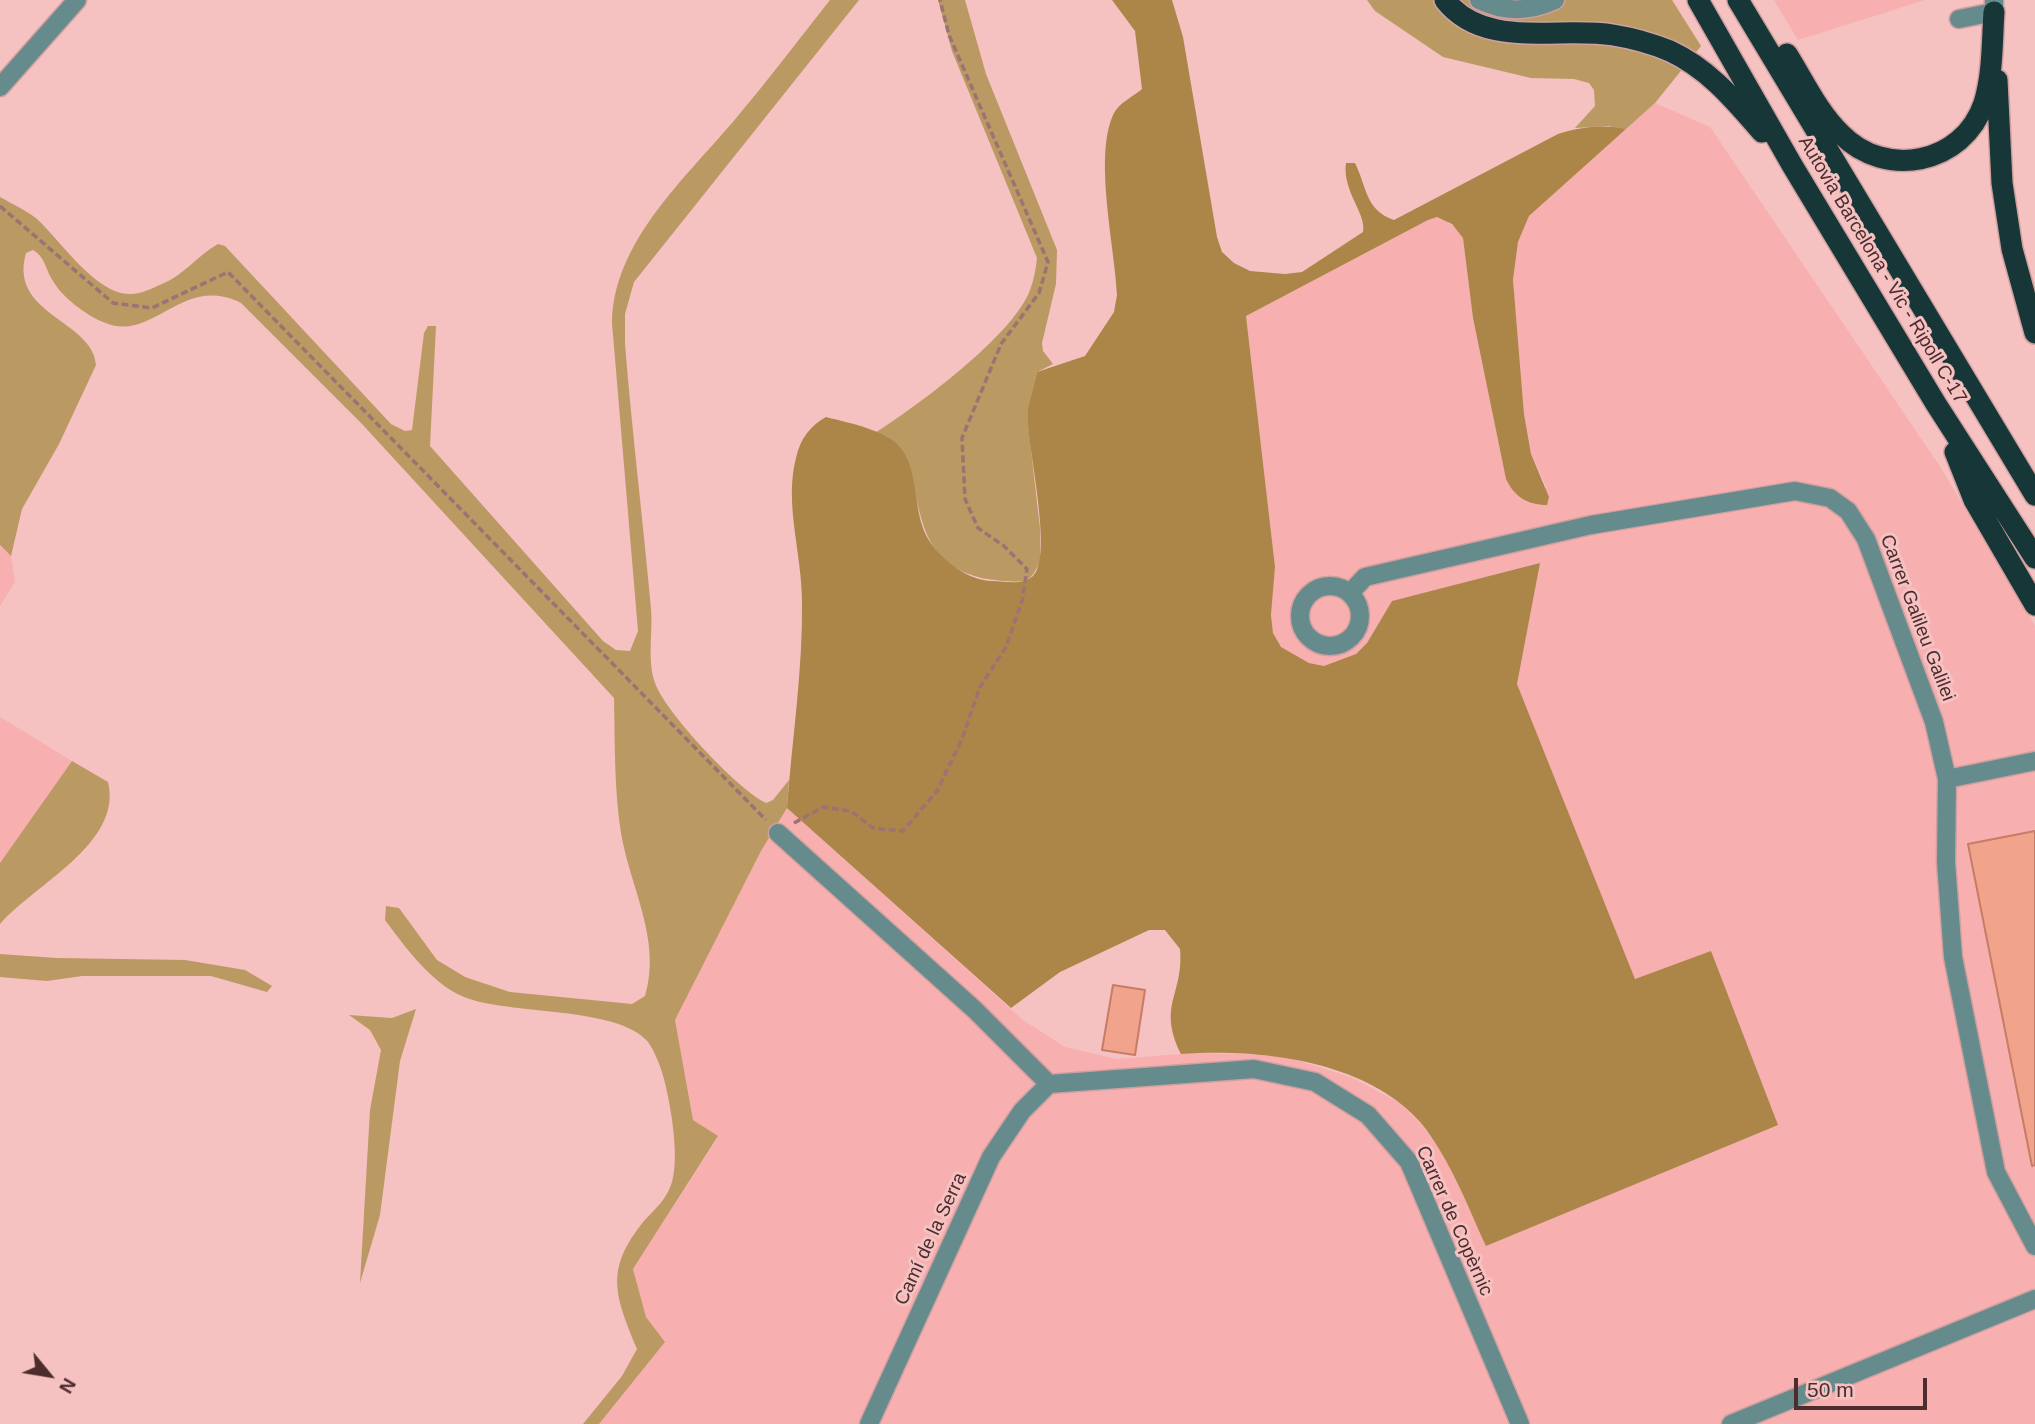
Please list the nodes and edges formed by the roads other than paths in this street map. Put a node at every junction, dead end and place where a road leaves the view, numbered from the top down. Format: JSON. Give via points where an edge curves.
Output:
{"nodes":[{"id":1,"x":77,"y":0,"type":"edge"},
{"id":2,"x":1445,"y":0,"type":"edge"},
{"id":3,"x":1479,"y":0,"type":"edge"},
{"id":4,"x":1555,"y":0,"type":"edge"},
{"id":5,"x":1698,"y":0,"type":"edge"},
{"id":6,"x":1738,"y":0,"type":"edge"},
{"id":7,"x":1754,"y":0,"type":"edge"},
{"id":8,"x":1979,"y":9,"type":"edge"},
{"id":9,"x":0,"y":87,"type":"edge"},
{"id":10,"x":1792,"y":165,"type":"junction"},
{"id":11,"x":2035,"y":333,"type":"edge"},
{"id":12,"x":1936,"y":404,"type":"junction"},
{"id":13,"x":2035,"y":495,"type":"edge"},
{"id":14,"x":2033,"y":556,"type":"edge"},
{"id":15,"x":1350,"y":593,"type":"dead end"},
{"id":16,"x":2035,"y":606,"type":"edge"},
{"id":17,"x":2035,"y":761,"type":"edge"},
{"id":18,"x":1947,"y":779,"type":"junction"},
{"id":19,"x":778,"y":833,"type":"road end"},
{"id":20,"x":1049,"y":1084,"type":"junction"},
{"id":21,"x":2035,"y":1246,"type":"edge"},
{"id":22,"x":2035,"y":1299,"type":"edge"},
{"id":23,"x":869,"y":1424,"type":"edge"},
{"id":24,"x":1520,"y":1424,"type":"edge"},
{"id":25,"x":1731,"y":1424,"type":"edge"}],
"edges":[{"from":1,"to":9,"type":"street"},
{"from":2,"to":10,"type":"highway","via":[[1465,17],[1492,29],[1612,34],[1668,50],[1724,88]]},
{"from":3,"to":4,"type":"street","via":[[1517,10]]},
{"from":5,"to":10,"type":"highway","name":"Autovia Barcelona - Vic - Ripoll C-17"},
{"from":6,"to":13,"type":"highway","name":"Autovia Barcelona - Vic - Ripoll C-17"},
{"from":7,"to":8,"type":"highway","via":[[1834,127],[1864,153],[1889,161],[1919,161],[1948,150],[1975,121],[1988,84]]},
{"from":8,"to":11,"type":"highway","via":[[2012,249]]},
{"from":10,"to":12,"type":"highway","name":"Autovia Barcelona - Vic - Ripoll C-17"},
{"from":12,"to":14,"type":"highway","name":"Autovia Barcelona - Vic - Ripoll C-17"},
{"from":12,"to":16,"type":"highway","via":[[1974,500]]},
{"from":15,"to":18,"type":"street","name":"Carrer Galileu Galilei","via":[[1365,577],[1591,525],[1795,491],[1830,498],[1848,510],[1866,539],[1934,722]]},
{"from":17,"to":18,"type":"street"},
{"from":18,"to":21,"type":"street","name":"Carrer Galileu Galilei","via":[[1946,862],[1953,957],[1996,1172]]},
{"from":19,"to":20,"type":"street","via":[[975,1010]]},
{"from":20,"to":23,"type":"street","name":"Camí de la Serra","via":[[1022,1111],[991,1157]]},
{"from":20,"to":24,"type":"street","name":"Carrer de Copèrnic","via":[[1254,1069],[1314,1082],[1360,1109],[1409,1162]]},
{"from":22,"to":25,"type":"street"}]}
